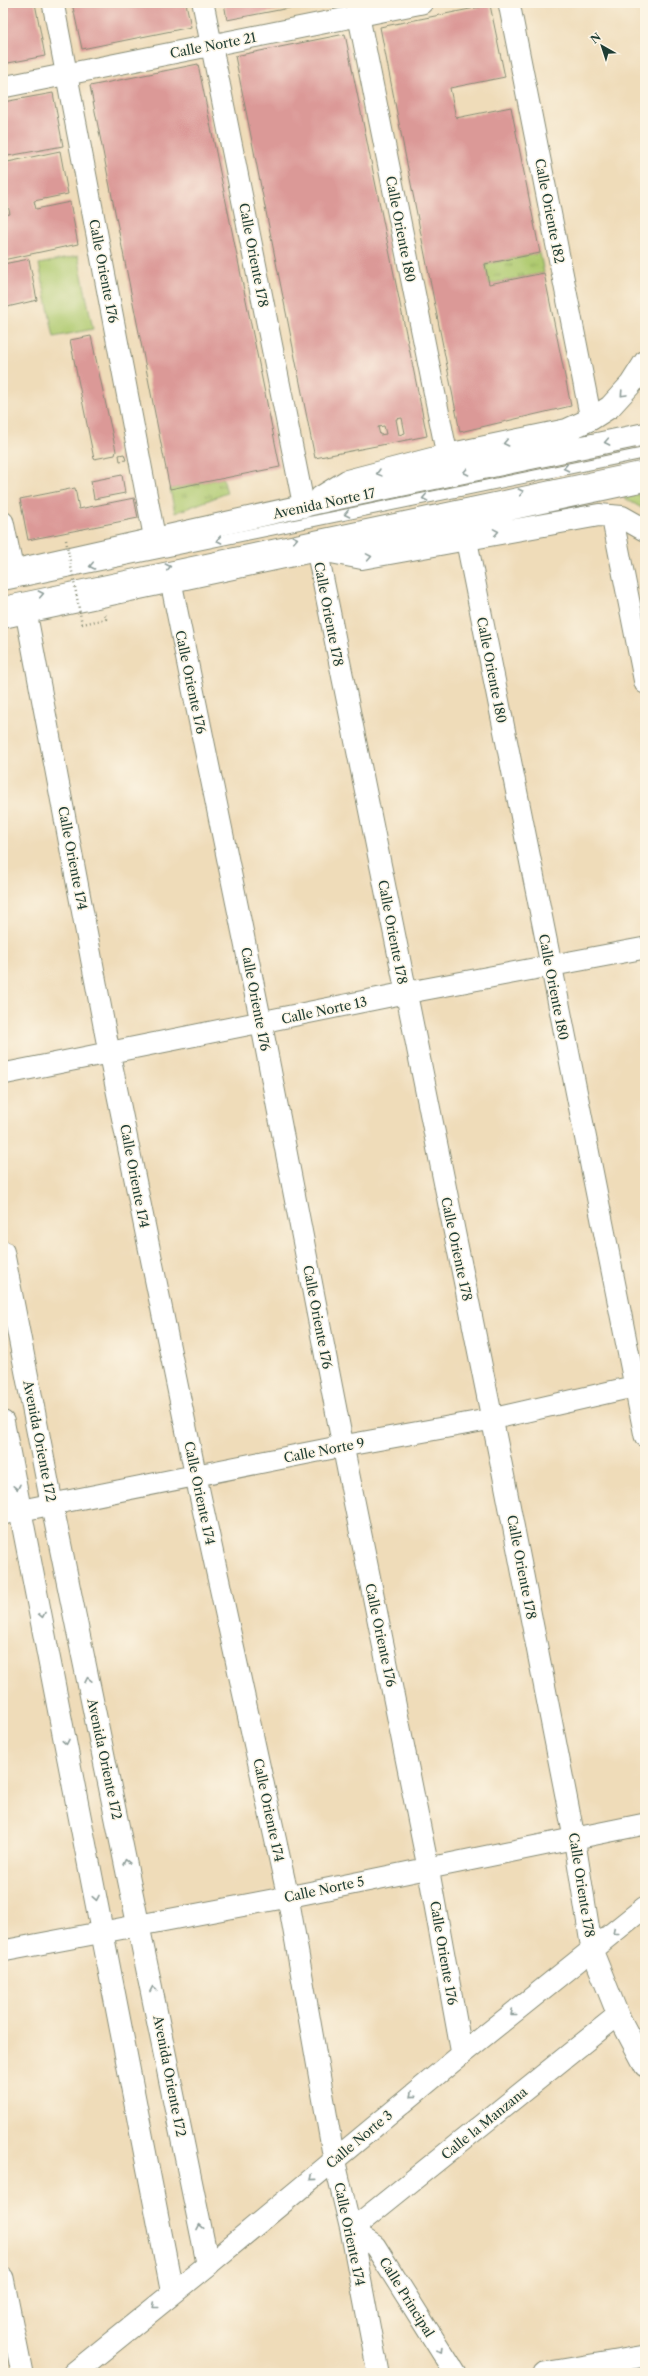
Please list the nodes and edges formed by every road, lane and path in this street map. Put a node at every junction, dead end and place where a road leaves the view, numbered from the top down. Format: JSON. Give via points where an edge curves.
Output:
{"nodes":[{"id":1,"x":53,"y":3,"type":"edge"},
{"id":2,"x":204,"y":3,"type":"edge"},
{"id":3,"x":422,"y":3,"type":"edge"},
{"id":4,"x":509,"y":3,"type":"edge"},
{"id":5,"x":357,"y":10,"type":"edge"},
{"id":6,"x":212,"y":45,"type":"junction"},
{"id":7,"x":67,"y":75,"type":"junction"},
{"id":8,"x":3,"y":87,"type":"edge"},
{"id":9,"x":645,"y":362,"type":"edge"},
{"id":10,"x":591,"y":419,"type":"junction"},
{"id":11,"x":645,"y":434,"type":"edge"},
{"id":12,"x":645,"y":453,"type":"edge"},
{"id":13,"x":447,"y":455,"type":"junction"},
{"id":14,"x":645,"y":466,"type":"edge"},
{"id":15,"x":645,"y":480,"type":"edge"},
{"id":16,"x":304,"y":507,"type":"junction"},
{"id":17,"x":612,"y":516,"type":"junction"},
{"id":18,"x":3,"y":522,"type":"edge"},
{"id":19,"x":645,"y":530,"type":"edge"},
{"id":20,"x":466,"y":538,"type":"junction"},
{"id":21,"x":66,"y":540,"type":"dead end"},
{"id":22,"x":155,"y":540,"type":"junction"},
{"id":23,"x":316,"y":550,"type":"junction"},
{"id":24,"x":6,"y":576,"type":"edge"},
{"id":25,"x":170,"y":582,"type":"junction"},
{"id":26,"x":3,"y":602,"type":"edge"},
{"id":27,"x":26,"y":612,"type":"junction"},
{"id":28,"x":3,"y":617,"type":"edge"},
{"id":29,"x":106,"y":619,"type":"dead end"},
{"id":30,"x":645,"y":683,"type":"edge"},
{"id":31,"x":645,"y":948,"type":"edge"},
{"id":32,"x":550,"y":965,"type":"junction"},
{"id":33,"x":405,"y":993,"type":"junction"},
{"id":34,"x":261,"y":1022,"type":"junction"},
{"id":35,"x":110,"y":1052,"type":"junction"},
{"id":36,"x":3,"y":1074,"type":"edge"},
{"id":37,"x":3,"y":1252,"type":"edge"},
{"id":38,"x":640,"y":1385,"type":"edge"},
{"id":39,"x":492,"y":1419,"type":"junction"},
{"id":40,"x":3,"y":1422,"type":"edge"},
{"id":41,"x":645,"y":1436,"type":"edge"},
{"id":42,"x":343,"y":1446,"type":"junction"},
{"id":43,"x":196,"y":1477,"type":"junction"},
{"id":44,"x":52,"y":1505,"type":"junction"},
{"id":45,"x":12,"y":1512,"type":"edge"},
{"id":46,"x":645,"y":1824,"type":"edge"},
{"id":47,"x":574,"y":1837,"type":"junction"},
{"id":48,"x":428,"y":1867,"type":"junction"},
{"id":49,"x":288,"y":1897,"type":"junction"},
{"id":50,"x":645,"y":1907,"type":"edge"},
{"id":51,"x":140,"y":1925,"type":"junction"},
{"id":52,"x":103,"y":1933,"type":"junction"},
{"id":53,"x":592,"y":1950,"type":"junction"},
{"id":54,"x":3,"y":1951,"type":"edge"},
{"id":55,"x":618,"y":2015,"type":"junction"},
{"id":56,"x":462,"y":2054,"type":"junction"},
{"id":57,"x":645,"y":2066,"type":"edge"},
{"id":58,"x":334,"y":2159,"type":"junction"},
{"id":59,"x":351,"y":2230,"type":"junction"},
{"id":60,"x":208,"y":2265,"type":"junction"},
{"id":61,"x":3,"y":2278,"type":"edge"},
{"id":62,"x":172,"y":2292,"type":"junction"},
{"id":63,"x":645,"y":2356,"type":"edge"},
{"id":64,"x":22,"y":2373,"type":"edge"},
{"id":65,"x":74,"y":2373,"type":"edge"},
{"id":66,"x":378,"y":2373,"type":"edge"},
{"id":67,"x":455,"y":2373,"type":"edge"},
{"id":68,"x":544,"y":2373,"type":"edge"}],
"edges":[{"from":1,"to":7,"type":"street","name":"Calle Oriente 176"},
{"from":2,"to":6,"type":"street","name":"Calle Oriente 178"},
{"from":3,"to":5,"type":"street","name":"Calle Norte 21"},
{"from":4,"to":10,"type":"street","name":"Calle Oriente 182"},
{"from":5,"to":6,"type":"street","name":"Calle Norte 21"},
{"from":5,"to":13,"type":"street","name":"Calle Oriente 180"},
{"from":6,"to":7,"type":"street","name":"Calle Norte 21"},
{"from":6,"to":16,"type":"street","name":"Calle Oriente 178"},
{"from":7,"to":8,"type":"street","name":"Calle Norte 21"},
{"from":7,"to":22,"type":"street","name":"Calle Oriente 176"},
{"from":9,"to":10,"type":"street","one_way":true,"via":[[622,396]]},
{"from":10,"to":13,"type":"street","one_way":true,"via":[[567,430]]},
{"from":11,"to":16,"type":"street","name":"Avenida Norte 17","one_way":true},
{"from":12,"to":24,"type":"lane","one_way":true},
{"from":13,"to":16,"type":"street","one_way":true,"via":[[347,481]]},
{"from":26,"to":14,"type":"lane","one_way":true},
{"from":15,"to":23,"type":"street"},
{"from":16,"to":22,"type":"street","name":"Avenida Norte 17"},
{"from":17,"to":19,"type":"street","via":[[629,520]]},
{"from":20,"to":17,"type":"street","one_way":true,"via":[[578,517]]},
{"from":17,"to":30,"type":"street"},
{"from":18,"to":24,"type":"street"},
{"from":23,"to":20,"type":"street","one_way":true,"via":[[362,558]]},
{"from":20,"to":32,"type":"street","name":"Calle Oriente 180"},
{"from":21,"to":29,"type":"path","bridge":true,"via":[[82,624]]},
{"from":22,"to":24,"type":"street","name":"Avenida Norte 17"},
{"from":23,"to":25,"type":"street"},
{"from":23,"to":33,"type":"street","name":"Calle Oriente 178"},
{"from":25,"to":27,"type":"street"},
{"from":25,"to":34,"type":"street","name":"Calle Oriente 176"},
{"from":27,"to":28,"type":"street"},
{"from":27,"to":35,"type":"street","name":"Calle Oriente 174"},
{"from":31,"to":32,"type":"street","name":"Calle Norte 13"},
{"from":32,"to":33,"type":"street","name":"Calle Norte 13"},
{"from":32,"to":38,"type":"street","name":"Calle Oriente 180"},
{"from":33,"to":34,"type":"street","name":"Calle Norte 13"},
{"from":33,"to":39,"type":"street","name":"Calle Oriente 178"},
{"from":34,"to":35,"type":"street","name":"Calle Norte 13"},
{"from":34,"to":42,"type":"street","name":"Calle Oriente 176"},
{"from":35,"to":36,"type":"street","name":"Calle Norte 13"},
{"from":35,"to":43,"type":"street","name":"Calle Oriente 174"},
{"from":37,"to":44,"type":"street","name":"Avenida Oriente 172"},
{"from":38,"to":39,"type":"street","name":"Calle Norte 9"},
{"from":38,"to":41,"type":"street","name":"Calle Oriente 180"},
{"from":39,"to":42,"type":"street","name":"Calle Norte 9"},
{"from":39,"to":47,"type":"street","name":"Calle Oriente 178"},
{"from":40,"to":45,"type":"street","one_way":true},
{"from":42,"to":43,"type":"street","name":"Calle Norte 9"},
{"from":42,"to":48,"type":"street","name":"Calle Oriente 176"},
{"from":43,"to":44,"type":"street","name":"Calle Norte 9"},
{"from":43,"to":49,"type":"street","name":"Calle Oriente 174"},
{"from":44,"to":45,"type":"street","name":"Calle Norte 9"},
{"from":51,"to":44,"type":"street","name":"Avenida Oriente 172","one_way":true},
{"from":45,"to":52,"type":"street","one_way":true},
{"from":46,"to":47,"type":"street","name":"Calle Norte 5"},
{"from":47,"to":48,"type":"street","name":"Calle Norte 5"},
{"from":47,"to":53,"type":"street","name":"Calle Oriente 178"},
{"from":48,"to":49,"type":"street","name":"Calle Norte 5"},
{"from":48,"to":56,"type":"street","name":"Calle Oriente 176"},
{"from":49,"to":51,"type":"street","name":"Calle Norte 5"},
{"from":49,"to":58,"type":"street","name":"Calle Oriente 174"},
{"from":50,"to":53,"type":"street","name":"Calle Norte 3","one_way":true},
{"from":51,"to":52,"type":"street","name":"Calle Norte 5"},
{"from":60,"to":51,"type":"street","name":"Avenida Oriente 172","one_way":true},
{"from":52,"to":54,"type":"street","name":"Calle Norte 5"},
{"from":52,"to":62,"type":"street"},
{"from":53,"to":55,"type":"street","name":"Calle Oriente 178"},
{"from":53,"to":56,"type":"street","name":"Calle Norte 3","one_way":true},
{"from":55,"to":57,"type":"street","name":"Calle Oriente 178"},
{"from":55,"to":59,"type":"street","name":"Calle la Manzana"},
{"from":56,"to":58,"type":"street","name":"Calle Norte 3","one_way":true},
{"from":58,"to":59,"type":"street","name":"Calle Oriente 174"},
{"from":58,"to":60,"type":"street","name":"Calle Norte 3","one_way":true},
{"from":59,"to":66,"type":"street","name":"Calle Oriente 174"},
{"from":59,"to":67,"type":"street","name":"Calle Principal","one_way":true,"via":[[375,2246]]},
{"from":60,"to":62,"type":"street","name":"Calle Norte 3"},
{"from":61,"to":64,"type":"street"},
{"from":62,"to":65,"type":"street","name":"Calle Norte 3","one_way":true},
{"from":63,"to":68,"type":"street"}]}
